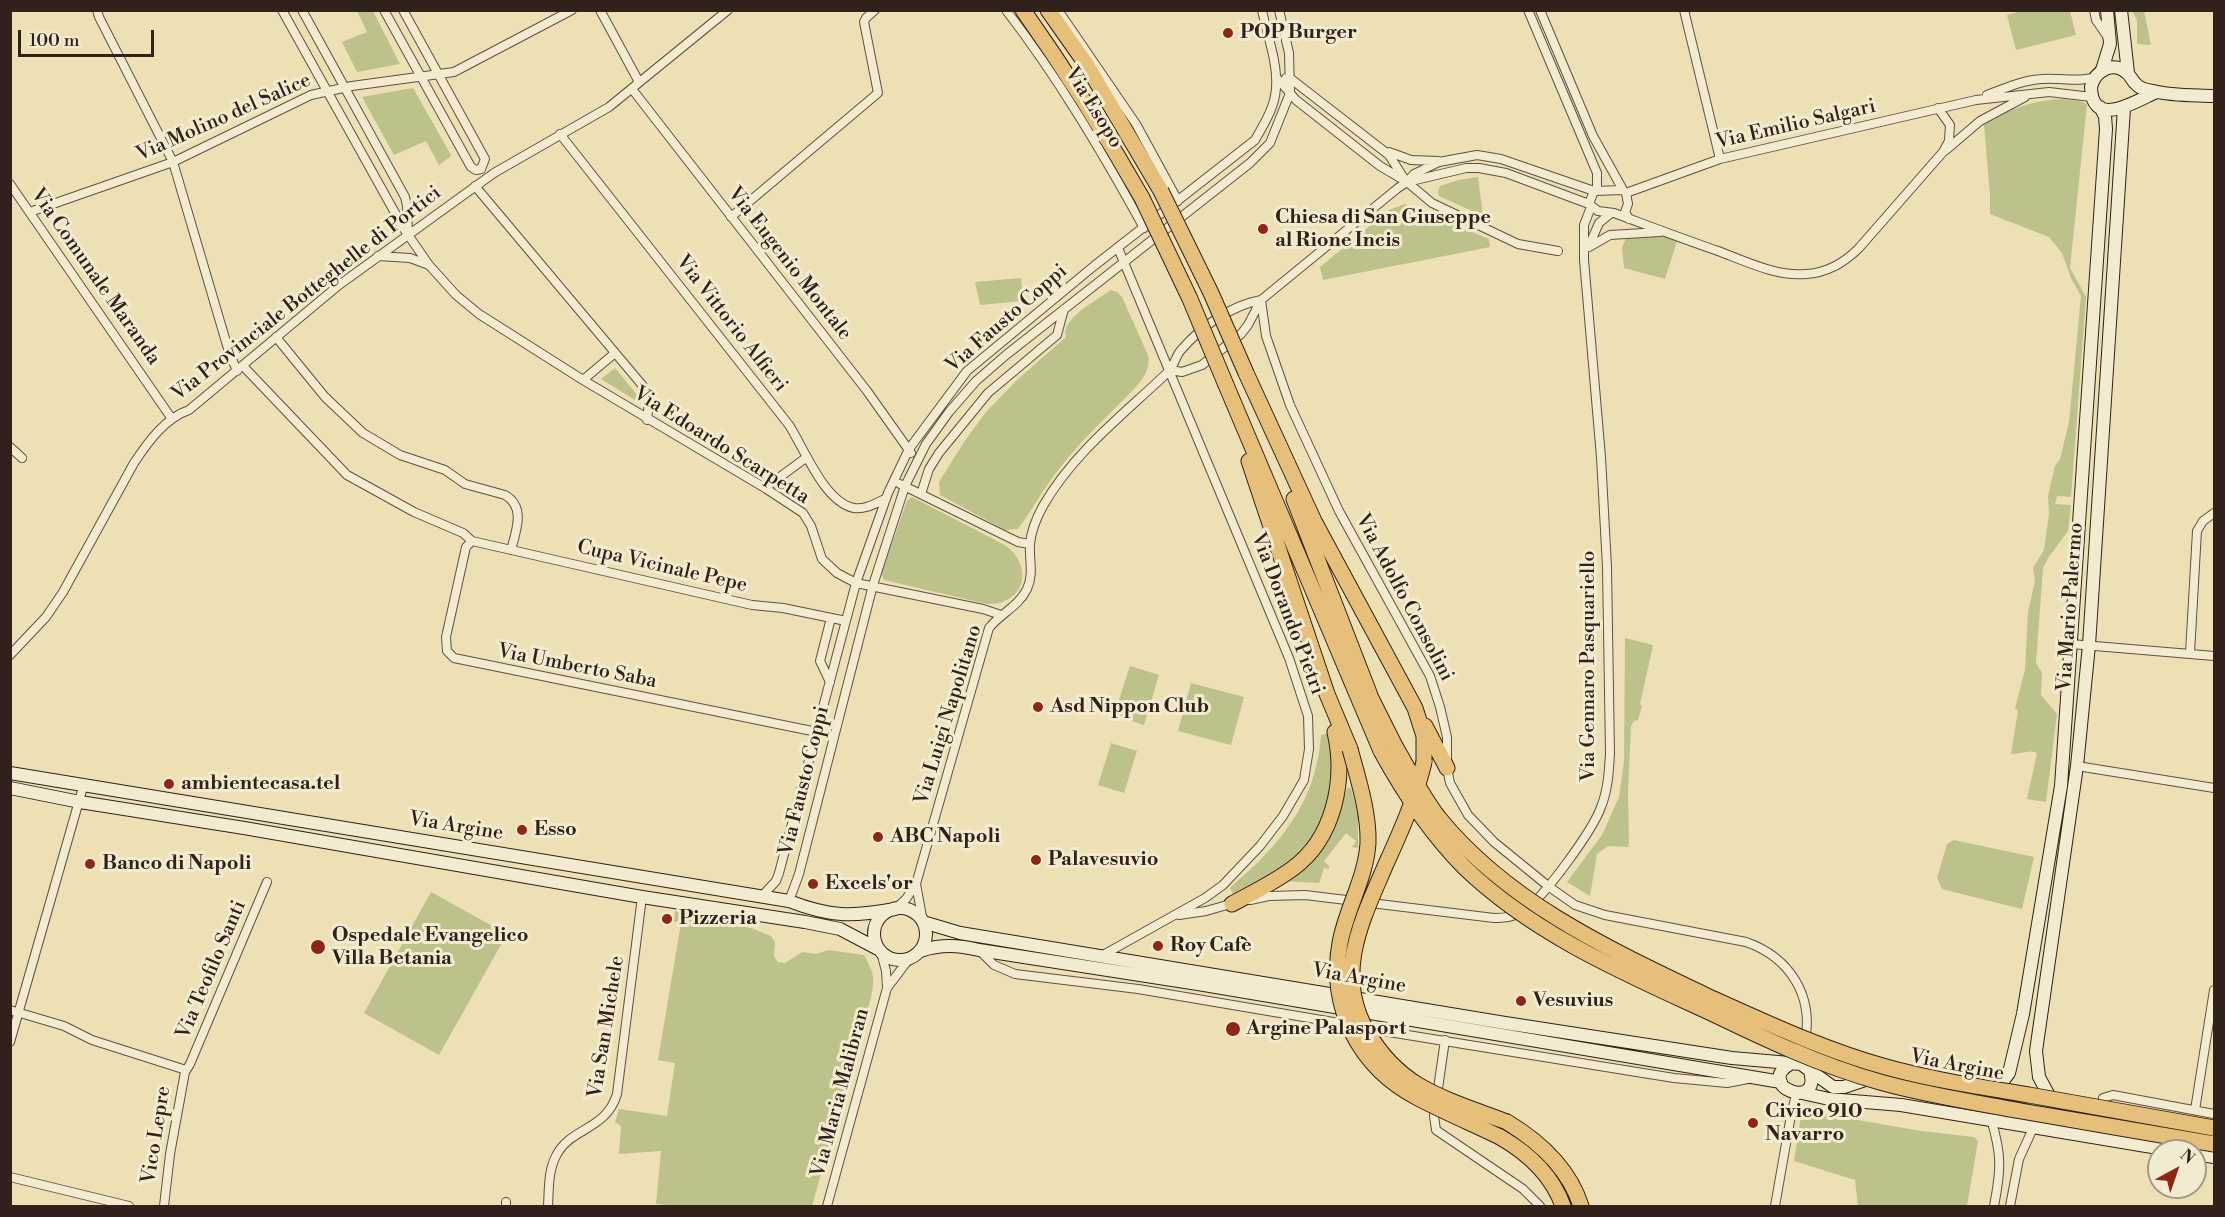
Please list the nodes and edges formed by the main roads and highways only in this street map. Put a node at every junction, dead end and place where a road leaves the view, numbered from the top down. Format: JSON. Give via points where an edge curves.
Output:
{"nodes":[{"id":1,"x":1023,"y":10,"type":"edge"},
{"id":2,"x":1048,"y":10,"type":"edge"},
{"id":3,"x":1246,"y":373,"type":"junction"},
{"id":4,"x":1235,"y":405,"type":"junction"},
{"id":5,"x":1327,"y":694,"type":"junction"},
{"id":6,"x":1415,"y":708,"type":"junction"},
{"id":7,"x":1388,"y":749,"type":"junction"},
{"id":8,"x":1447,"y":768,"type":"road end"},
{"id":9,"x":1232,"y":904,"type":"road end"},
{"id":10,"x":2214,"y":1128,"type":"edge"},
{"id":11,"x":1504,"y":1130,"type":"junction"},
{"id":12,"x":2214,"y":1144,"type":"edge"},
{"id":13,"x":1563,"y":1206,"type":"edge"},
{"id":14,"x":1581,"y":1206,"type":"edge"}],
"edges":[{"from":1,"to":4,"type":"highway","bridge":true,"via":[[1105,133],[1142,198]]},
{"from":2,"to":3,"type":"highway","bridge":true,"via":[[1086,64],[1161,191]]},
{"from":3,"to":6,"type":"highway","via":[[1314,521]]},
{"from":3,"to":7,"type":"highway"},
{"from":4,"to":5,"type":"highway","via":[[1248,458]]},
{"from":4,"to":7,"type":"highway"},
{"from":5,"to":9,"type":"highway","via":[[1340,752],[1340,777],[1327,823],[1294,868]]},
{"from":5,"to":11,"type":"highway","bridge":true,"via":[[1350,749],[1367,820],[1363,870],[1339,945],[1337,974],[1344,1017],[1368,1059],[1388,1078],[1417,1098]]},
{"from":6,"to":8,"type":"highway"},
{"from":6,"to":11,"type":"highway","bridge":true,"via":[[1424,736],[1424,762],[1412,802],[1359,926],[1353,957],[1355,1003],[1376,1047],[1402,1074]]},
{"from":7,"to":10,"type":"highway","bridge":true,"via":[[1439,818],[1509,885],[1602,944],[1767,1023],[1826,1047],[1939,1080]]},
{"from":7,"to":12,"type":"highway","bridge":true,"via":[[1403,791],[1428,827],[1465,868],[1550,933],[1666,993],[1821,1063],[1879,1082],[1935,1096]]},
{"from":11,"to":13,"type":"highway","via":[[1539,1167]]},
{"from":11,"to":14,"type":"highway","via":[[1532,1139],[1556,1161]]}]}
